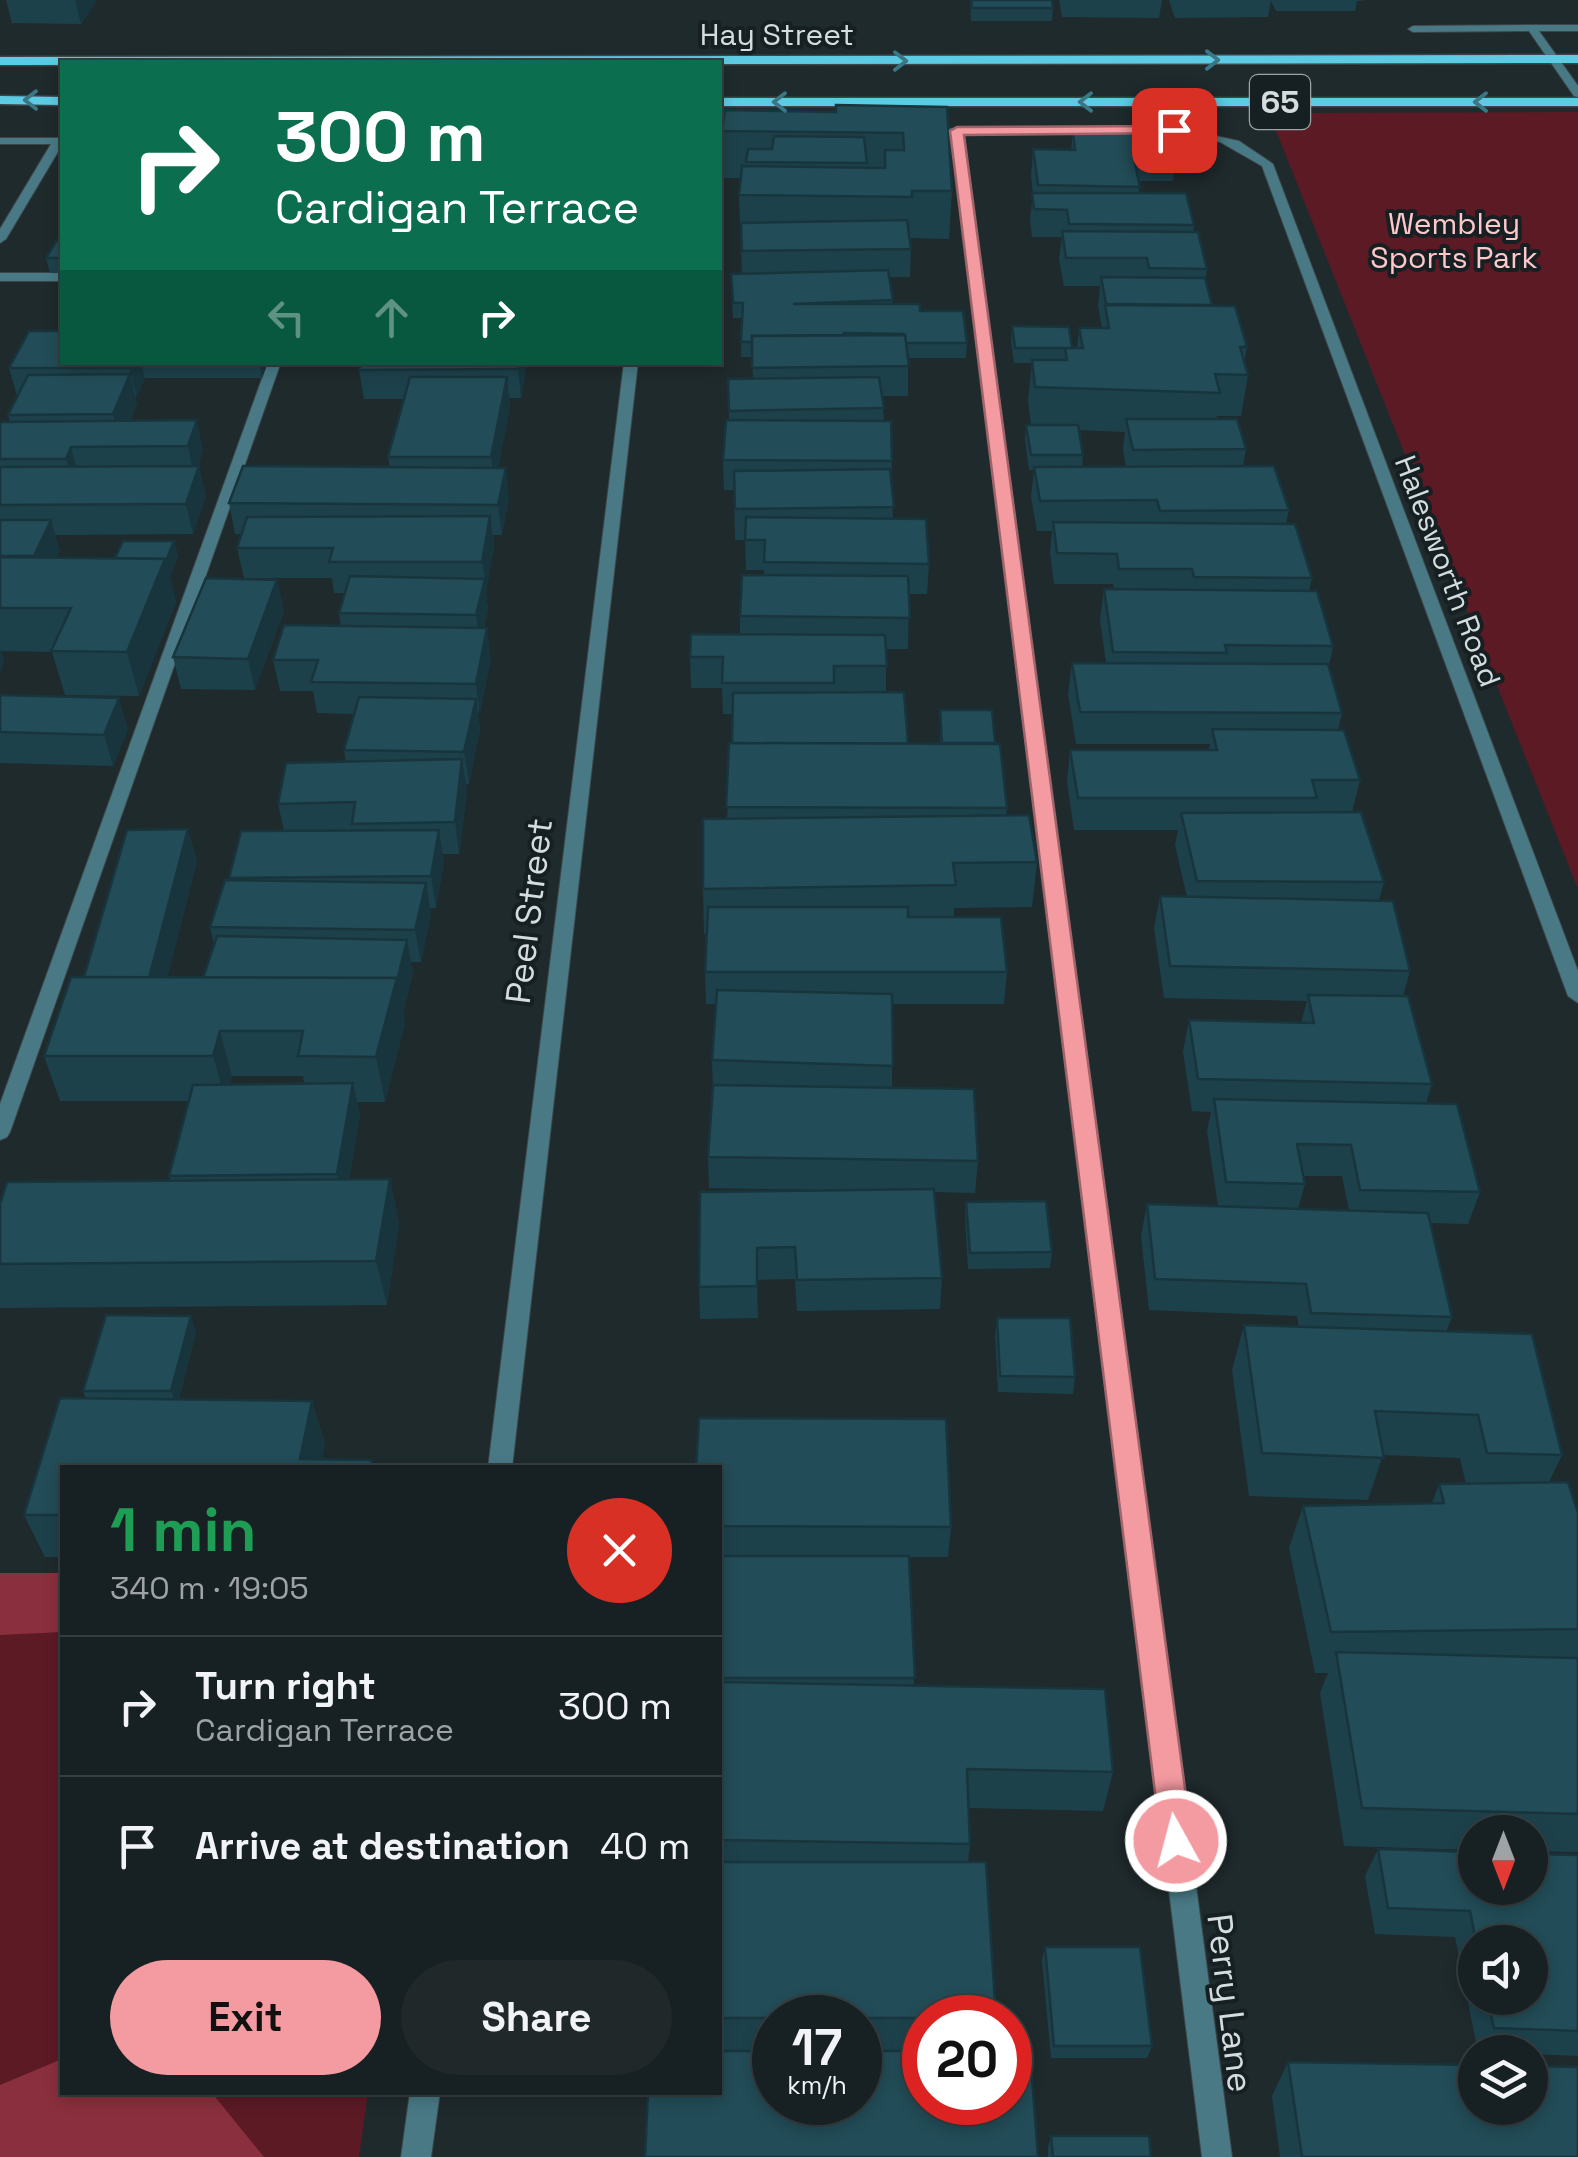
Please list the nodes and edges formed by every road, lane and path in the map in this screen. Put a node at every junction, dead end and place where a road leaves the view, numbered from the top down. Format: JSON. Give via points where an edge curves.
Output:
{"nodes":[{"id":1,"x":1532,"y":28,"type":"junction"},
{"id":2,"x":1578,"y":28,"type":"edge"},
{"id":3,"x":1413,"y":29,"type":"dead end"},
{"id":4,"x":1578,"y":59,"type":"edge"},
{"id":5,"x":1554,"y":60,"type":"junction"},
{"id":6,"x":0,"y":61,"type":"edge"},
{"id":7,"x":60,"y":61,"type":"edge"},
{"id":8,"x":722,"y":61,"type":"edge"},
{"id":9,"x":1578,"y":94,"type":"edge"},
{"id":10,"x":0,"y":100,"type":"edge"},
{"id":11,"x":60,"y":100,"type":"edge"},
{"id":12,"x":722,"y":102,"type":"edge"},
{"id":13,"x":1578,"y":102,"type":"edge"},
{"id":14,"x":957,"y":131,"type":"junction"},
{"id":15,"x":899,"y":132,"type":"edge"},
{"id":16,"x":0,"y":141,"type":"edge"},
{"id":17,"x":60,"y":141,"type":"edge"},
{"id":18,"x":0,"y":238,"type":"edge"},
{"id":19,"x":0,"y":276,"type":"edge"},
{"id":20,"x":60,"y":276,"type":"edge"},
{"id":21,"x":274,"y":365,"type":"edge"},
{"id":22,"x":631,"y":365,"type":"edge"},
{"id":23,"x":1578,"y":996,"type":"edge"},
{"id":24,"x":0,"y":1132,"type":"edge"},
{"id":25,"x":500,"y":1465,"type":"edge"},
{"id":26,"x":424,"y":2095,"type":"edge"},
{"id":27,"x":416,"y":2157,"type":"edge"},
{"id":28,"x":1217,"y":2157,"type":"edge"}],
"edges":[{"from":1,"to":2,"type":"street"},
{"from":1,"to":3,"type":"street"},
{"from":1,"to":5,"type":"street"},
{"from":4,"to":5,"type":"main road","name":"Hay Street","number":"65"},
{"from":8,"to":5,"type":"main road","name":"Hay Street","number":"65","one_way":true},
{"from":5,"to":9,"type":"street"},
{"from":6,"to":7,"type":"main road","name":"Hay Street","number":"65","one_way":true},
{"from":11,"to":10,"type":"main road","one_way":true},
{"from":13,"to":12,"type":"main road","name":"Hay Street","number":"65","one_way":true},
{"from":14,"to":15,"type":"street"},
{"from":14,"to":23,"type":"street","name":"Halesworth Road","via":[[1215,134],[1246,146],[1267,164]]},
{"from":14,"to":28,"type":"street","name":"Perry Lane"},
{"from":16,"to":17,"type":"street"},
{"from":17,"to":18,"type":"street"},
{"from":19,"to":20,"type":"street"},
{"from":21,"to":24,"type":"street"},
{"from":22,"to":25,"type":"street","name":"Peel Street"},
{"from":26,"to":27,"type":"street"}]}
